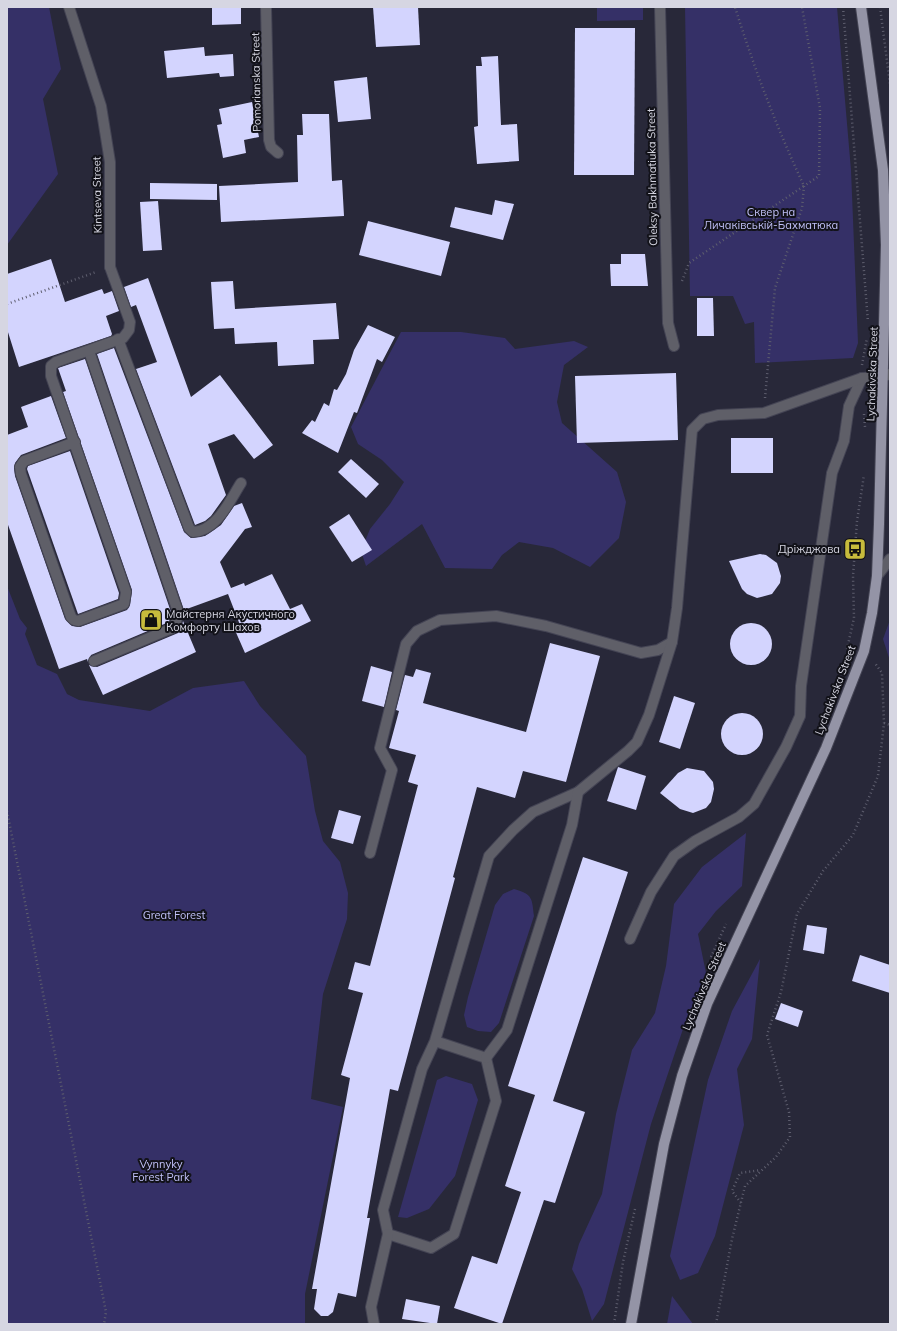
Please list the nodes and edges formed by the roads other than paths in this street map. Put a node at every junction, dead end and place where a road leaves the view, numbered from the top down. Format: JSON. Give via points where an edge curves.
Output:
{"nodes":[{"id":1,"x":69,"y":7,"type":"edge"},
{"id":2,"x":266,"y":7,"type":"edge"},
{"id":3,"x":660,"y":7,"type":"edge"},
{"id":4,"x":861,"y":7,"type":"edge"},
{"id":5,"x":278,"y":153,"type":"dead end"},
{"id":6,"x":118,"y":339,"type":"junction"},
{"id":7,"x":674,"y":346,"type":"dead end"},
{"id":8,"x":89,"y":351,"type":"junction"},
{"id":9,"x":886,"y":376,"type":"edge"},
{"id":10,"x":862,"y":378,"type":"junction"},
{"id":11,"x":75,"y":442,"type":"junction"},
{"id":12,"x":241,"y":483,"type":"dead end"},
{"id":13,"x":890,"y":559,"type":"edge"},
{"id":14,"x":877,"y":576,"type":"junction"},
{"id":15,"x":672,"y":642,"type":"junction"},
{"id":16,"x":94,"y":661,"type":"dead end"},
{"id":17,"x":578,"y":792,"type":"junction"},
{"id":18,"x":370,"y":853,"type":"dead end"},
{"id":19,"x":630,"y":939,"type":"dead end"},
{"id":20,"x":436,"y":1041,"type":"junction"},
{"id":21,"x":486,"y":1058,"type":"junction"},
{"id":22,"x":388,"y":1234,"type":"junction"},
{"id":23,"x":374,"y":1324,"type":"edge"},
{"id":24,"x":631,"y":1324,"type":"edge"}],
"edges":[{"from":1,"to":6,"type":"street","name":"Kintseva Street","via":[[101,106],[110,162],[110,268],[130,322],[129,330],[123,338]]},
{"from":2,"to":5,"type":"street","name":"Pomorianska Street","via":[[269,140],[271,147]]},
{"from":3,"to":7,"type":"street","name":"Oleksy Bakhmatiuka Street","via":[[668,323]]},
{"from":4,"to":9,"type":"main road","name":"Lychakivska Street","via":[[883,170]]},
{"from":6,"to":8,"type":"street"},
{"from":6,"to":12,"type":"street","via":[[189,528],[193,532],[198,532],[210,525]]},
{"from":8,"to":11,"type":"street","via":[[51,366],[51,376]]},
{"from":8,"to":16,"type":"street","via":[[178,612],[175,627]]},
{"from":9,"to":10,"type":"street"},
{"from":9,"to":14,"type":"main road","name":"Lychakivska Street"},
{"from":10,"to":15,"type":"street","via":[[764,413],[718,415],[703,419],[692,430]]},
{"from":10,"to":19,"type":"street","via":[[849,406],[844,441],[832,473],[800,716],[754,804],[739,817],[695,841],[674,856],[651,892]]},
{"from":11,"to":11,"type":"street","via":[[126,598],[124,604],[78,620],[71,617],[20,467],[24,461]]},
{"from":13,"to":14,"type":"street"},
{"from":14,"to":24,"type":"main road","name":"Lychakivska Street","via":[[864,650],[826,748],[707,1004],[682,1076],[664,1144]]},
{"from":15,"to":17,"type":"street","via":[[649,715],[637,742]]},
{"from":15,"to":18,"type":"street","via":[[658,650],[641,653],[546,626],[496,616],[440,620],[417,631],[406,644],[380,748],[392,770]]},
{"from":17,"to":20,"type":"street","via":[[533,812],[489,856]]},
{"from":17,"to":21,"type":"street","via":[[572,825],[506,1030]]},
{"from":20,"to":21,"type":"street"},
{"from":20,"to":22,"type":"street","via":[[422,1069],[383,1210]]},
{"from":21,"to":22,"type":"street","via":[[496,1101],[454,1234],[431,1248]]},
{"from":22,"to":23,"type":"street","via":[[371,1307]]}]}
